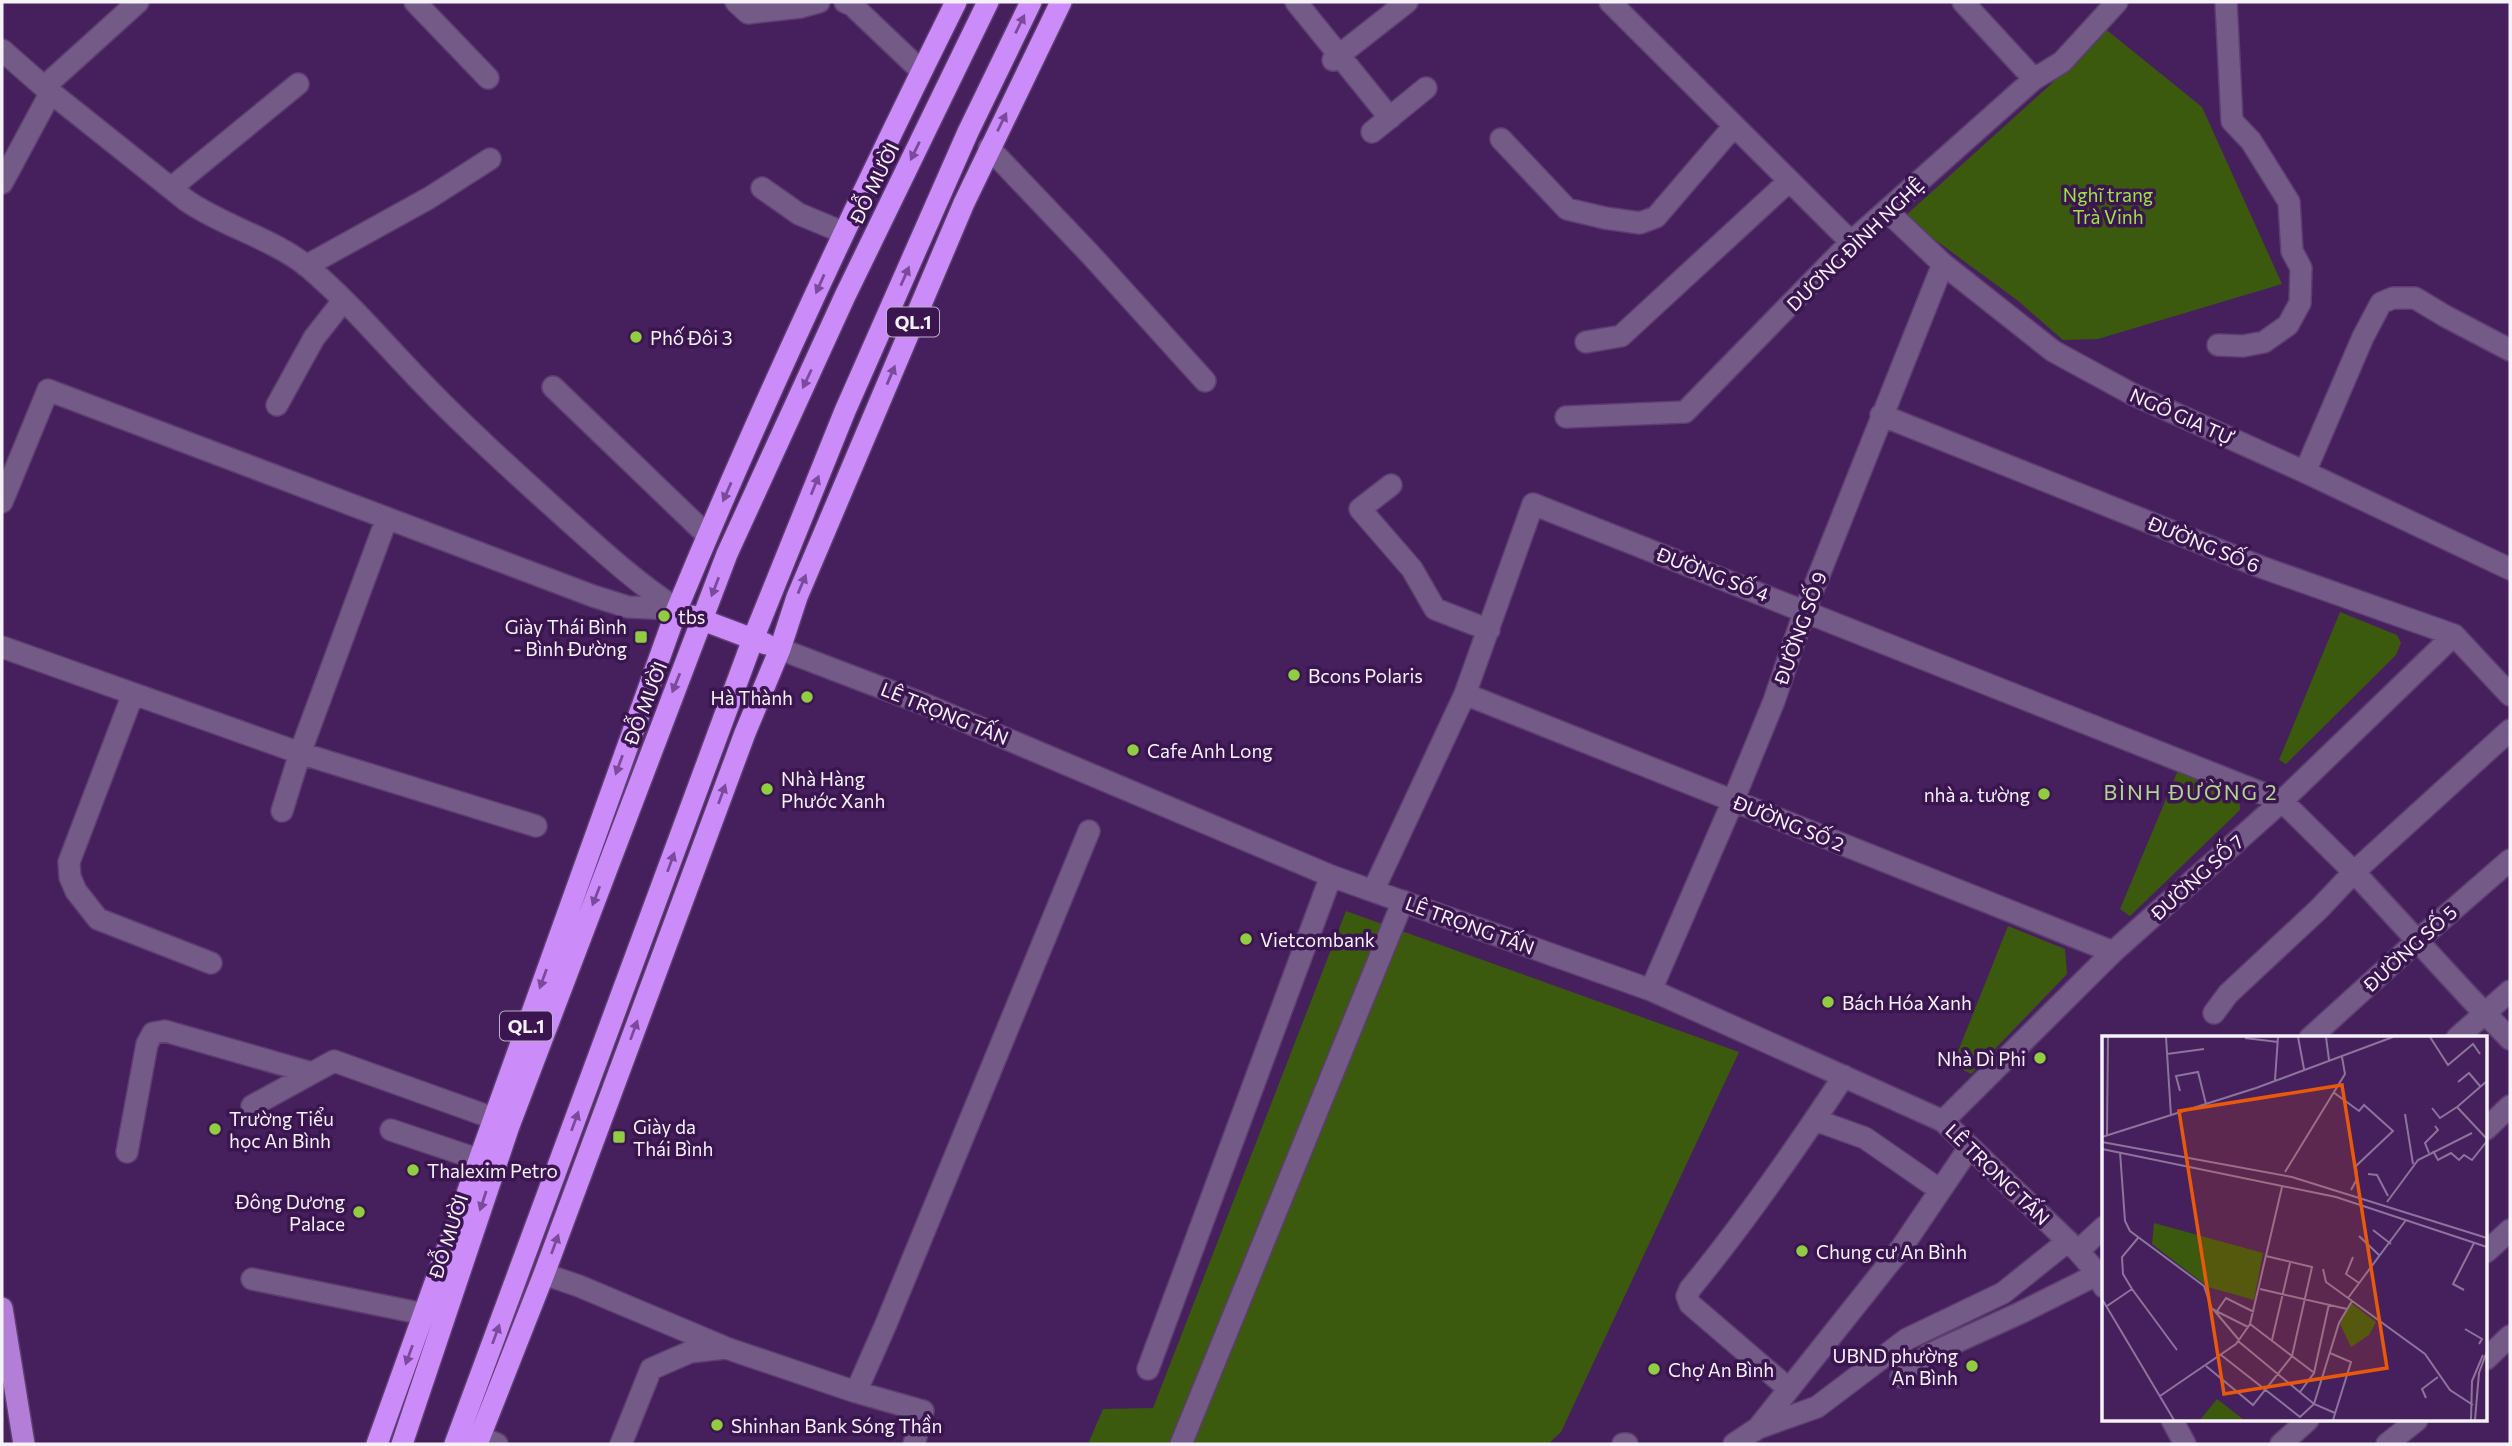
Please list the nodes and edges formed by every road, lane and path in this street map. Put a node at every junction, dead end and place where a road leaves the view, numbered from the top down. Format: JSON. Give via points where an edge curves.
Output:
{"nodes":[{"id":1,"x":138,"y":2,"type":"edge"},
{"id":2,"x":415,"y":2,"type":"edge"},
{"id":3,"x":736,"y":2,"type":"edge"},
{"id":4,"x":819,"y":2,"type":"edge"},
{"id":5,"x":845,"y":2,"type":"edge"},
{"id":6,"x":956,"y":2,"type":"edge"},
{"id":7,"x":988,"y":2,"type":"edge"},
{"id":8,"x":1031,"y":2,"type":"edge"},
{"id":9,"x":1061,"y":2,"type":"edge"},
{"id":10,"x":1296,"y":2,"type":"edge"},
{"id":11,"x":1406,"y":2,"type":"edge"},
{"id":12,"x":1610,"y":2,"type":"edge"},
{"id":13,"x":1963,"y":2,"type":"edge"},
{"id":14,"x":2117,"y":2,"type":"edge"},
{"id":15,"x":2226,"y":2,"type":"edge"},
{"id":16,"x":2,"y":50,"type":"edge"},
{"id":17,"x":1336,"y":57,"type":"junction"},
{"id":18,"x":923,"y":69,"type":"junction"},
{"id":19,"x":488,"y":78,"type":"dead end"},
{"id":20,"x":2034,"y":79,"type":"junction"},
{"id":21,"x":298,"y":84,"type":"dead end"},
{"id":22,"x":1426,"y":88,"type":"dead end"},
{"id":23,"x":48,"y":90,"type":"junction"},
{"id":24,"x":1390,"y":118,"type":"junction"},
{"id":25,"x":1734,"y":126,"type":"junction"},
{"id":26,"x":1372,"y":132,"type":"dead end"},
{"id":27,"x":1501,"y":139,"type":"dead end"},
{"id":28,"x":989,"y":148,"type":"junction"},
{"id":29,"x":490,"y":159,"type":"dead end"},
{"id":30,"x":1789,"y":181,"type":"junction"},
{"id":31,"x":2,"y":183,"type":"edge"},
{"id":32,"x":171,"y":188,"type":"junction"},
{"id":33,"x":762,"y":188,"type":"dead end"},
{"id":34,"x":1887,"y":211,"type":"junction"},
{"id":35,"x":842,"y":234,"type":"junction"},
{"id":36,"x":1852,"y":242,"type":"junction"},
{"id":37,"x":1943,"y":264,"type":"junction"},
{"id":38,"x":306,"y":266,"type":"junction"},
{"id":39,"x":343,"y":301,"type":"junction"},
{"id":40,"x":1586,"y":342,"type":"dead end"},
{"id":41,"x":2218,"y":345,"type":"dead end"},
{"id":42,"x":2510,"y":350,"type":"edge"},
{"id":43,"x":1205,"y":382,"type":"dead end"},
{"id":44,"x":553,"y":387,"type":"dead end"},
{"id":45,"x":277,"y":405,"type":"dead end"},
{"id":46,"x":1881,"y":415,"type":"junction"},
{"id":47,"x":1566,"y":417,"type":"dead end"},
{"id":48,"x":2305,"y":472,"type":"junction"},
{"id":49,"x":1391,"y":485,"type":"dead end"},
{"id":50,"x":2,"y":502,"type":"edge"},
{"id":51,"x":387,"y":518,"type":"junction"},
{"id":52,"x":708,"y":535,"type":"junction"},
{"id":53,"x":2510,"y":569,"type":"edge"},
{"id":54,"x":677,"y":609,"type":"junction"},
{"id":55,"x":1805,"y":610,"type":"junction"},
{"id":56,"x":702,"y":620,"type":"junction"},
{"id":57,"x":1489,"y":630,"type":"junction"},
{"id":58,"x":2454,"y":635,"type":"junction"},
{"id":59,"x":753,"y":639,"type":"junction"},
{"id":60,"x":2,"y":647,"type":"edge"},
{"id":61,"x":779,"y":649,"type":"junction"},
{"id":62,"x":133,"y":694,"type":"junction"},
{"id":63,"x":1465,"y":694,"type":"junction"},
{"id":64,"x":2510,"y":695,"type":"edge"},
{"id":65,"x":2510,"y":730,"type":"edge"},
{"id":66,"x":300,"y":753,"type":"junction"},
{"id":67,"x":1734,"y":801,"type":"junction"},
{"id":68,"x":2282,"y":801,"type":"junction"},
{"id":69,"x":282,"y":811,"type":"dead end"},
{"id":70,"x":536,"y":826,"type":"dead end"},
{"id":71,"x":1089,"y":831,"type":"dead end"},
{"id":72,"x":2510,"y":860,"type":"edge"},
{"id":73,"x":2354,"y":872,"type":"junction"},
{"id":74,"x":1331,"y":876,"type":"junction"},
{"id":75,"x":1373,"y":891,"type":"junction"},
{"id":76,"x":1403,"y":901,"type":"junction"},
{"id":77,"x":2417,"y":941,"type":"junction"},
{"id":78,"x":2113,"y":953,"type":"junction"},
{"id":79,"x":211,"y":964,"type":"dead end"},
{"id":80,"x":1651,"y":990,"type":"junction"},
{"id":81,"x":2510,"y":990,"type":"edge"},
{"id":82,"x":2214,"y":1013,"type":"dead end"},
{"id":83,"x":2485,"y":1013,"type":"junction"},
{"id":84,"x":2312,"y":1036,"type":"edge"},
{"id":85,"x":2459,"y":1036,"type":"edge"},
{"id":86,"x":2510,"y":1039,"type":"edge"},
{"id":87,"x":312,"y":1073,"type":"junction"},
{"id":88,"x":1843,"y":1076,"type":"junction"},
{"id":89,"x":252,"y":1106,"type":"dead end"},
{"id":90,"x":2510,"y":1106,"type":"edge"},
{"id":91,"x":1815,"y":1120,"type":"junction"},
{"id":92,"x":1944,"y":1121,"type":"junction"},
{"id":93,"x":501,"y":1122,"type":"junction"},
{"id":94,"x":2488,"y":1127,"type":"edge"},
{"id":95,"x":391,"y":1130,"type":"dead end"},
{"id":96,"x":1969,"y":1148,"type":"junction"},
{"id":97,"x":127,"y":1152,"type":"dead end"},
{"id":98,"x":486,"y":1162,"type":"junction"},
{"id":99,"x":1940,"y":1190,"type":"junction"},
{"id":100,"x":2102,"y":1228,"type":"edge"},
{"id":101,"x":2510,"y":1230,"type":"edge"},
{"id":102,"x":2073,"y":1246,"type":"junction"},
{"id":103,"x":2488,"y":1250,"type":"edge"},
{"id":104,"x":544,"y":1274,"type":"junction"},
{"id":105,"x":252,"y":1279,"type":"dead end"},
{"id":106,"x":2101,"y":1280,"type":"edge"},
{"id":107,"x":2,"y":1308,"type":"edge"},
{"id":108,"x":424,"y":1314,"type":"junction"},
{"id":109,"x":2510,"y":1336,"type":"edge"},
{"id":110,"x":726,"y":1348,"type":"junction"},
{"id":111,"x":2488,"y":1357,"type":"edge"},
{"id":112,"x":1148,"y":1369,"type":"dead end"},
{"id":113,"x":1901,"y":1377,"type":"dead end"},
{"id":114,"x":1789,"y":1390,"type":"junction"},
{"id":115,"x":856,"y":1392,"type":"junction"},
{"id":116,"x":2175,"y":1422,"type":"edge"},
{"id":117,"x":2306,"y":1422,"type":"edge"},
{"id":118,"x":2414,"y":1422,"type":"edge"},
{"id":119,"x":1758,"y":1428,"type":"junction"},
{"id":120,"x":485,"y":1442,"type":"edge"},
{"id":121,"x":24,"y":1444,"type":"edge"},
{"id":122,"x":377,"y":1444,"type":"edge"},
{"id":123,"x":402,"y":1444,"type":"edge"},
{"id":124,"x":455,"y":1444,"type":"edge"},
{"id":125,"x":621,"y":1444,"type":"edge"},
{"id":126,"x":914,"y":1444,"type":"edge"},
{"id":127,"x":1181,"y":1444,"type":"edge"},
{"id":128,"x":1734,"y":1444,"type":"edge"},
{"id":129,"x":2185,"y":1444,"type":"edge"},
{"id":130,"x":2281,"y":1444,"type":"edge"},
{"id":131,"x":2387,"y":1444,"type":"edge"}],
"edges":[{"from":1,"to":23,"type":"street"},
{"from":2,"to":19,"type":"street"},
{"from":3,"to":4,"type":"street","via":[[748,13]]},
{"from":5,"to":18,"type":"street"},
{"from":6,"to":18,"type":"highway","name":"ĐỖ MƯỜI","number":"QL.1"},
{"from":7,"to":56,"type":"highway","name":"ĐỖ MƯỜI","number":"QL.1","one_way":true,"via":[[845,296],[727,554]]},
{"from":59,"to":8,"type":"highway","number":"QL.1","one_way":true,"via":[[845,411],[968,132]]},
{"from":28,"to":9,"type":"highway","number":"QL.1","one_way":true},
{"from":10,"to":17,"type":"street"},
{"from":11,"to":17,"type":"street"},
{"from":12,"to":25,"type":"street"},
{"from":13,"to":20,"type":"street"},
{"from":14,"to":20,"type":"street","name":"DƯƠNG ĐÌNH NGHỆ","via":[[2062,62]]},
{"from":15,"to":41,"type":"street","via":[[2232,121],[2251,141],[2289,202],[2292,251],[2301,268],[2301,291],[2288,325],[2264,342]]},
{"from":16,"to":23,"type":"street"},
{"from":17,"to":24,"type":"street"},
{"from":18,"to":35,"type":"highway","name":"ĐỖ MƯỜI","number":"QL.1"},
{"from":20,"to":34,"type":"street","name":"DƯƠNG ĐÌNH NGHỆ"},
{"from":21,"to":32,"type":"street"},
{"from":22,"to":24,"type":"street"},
{"from":23,"to":31,"type":"street"},
{"from":23,"to":32,"type":"street"},
{"from":24,"to":26,"type":"street"},
{"from":25,"to":27,"type":"street","via":[[1656,217],[1640,223],[1567,209]]},
{"from":25,"to":30,"type":"street"},
{"from":28,"to":43,"type":"street"},
{"from":61,"to":28,"type":"highway","number":"QL.1","one_way":true,"via":[[802,584]]},
{"from":29,"to":38,"type":"street"},
{"from":30,"to":36,"type":"street"},
{"from":30,"to":40,"type":"street","via":[[1621,336]]},
{"from":32,"to":38,"type":"street","via":[[210,217],[276,246]]},
{"from":33,"to":35,"type":"street","via":[[799,214]]},
{"from":34,"to":36,"type":"street","name":"DƯƠNG ĐÌNH NGHỆ"},
{"from":34,"to":37,"type":"street","name":"NGÔ GIA TỰ"},
{"from":35,"to":52,"type":"highway","name":"ĐỖ MƯỜI","number":"QL.1","one_way":true},
{"from":36,"to":47,"type":"street","name":"DƯƠNG ĐÌNH NGHỆ","via":[[1685,412]]},
{"from":37,"to":46,"type":"street","name":"ĐƯỜNG SỐ 9"},
{"from":37,"to":48,"type":"street","name":"NGÔ GIA TỰ","via":[[2053,351],[2132,394]]},
{"from":38,"to":39,"type":"street"},
{"from":39,"to":45,"type":"street","via":[[314,338]]},
{"from":39,"to":54,"type":"street","via":[[499,458],[623,570]]},
{"from":42,"to":48,"type":"street","via":[[2416,298],[2381,303]]},
{"from":44,"to":52,"type":"street"},
{"from":46,"to":55,"type":"street","name":"ĐƯỜNG SỐ 9"},
{"from":46,"to":58,"type":"street","name":"ĐƯỜNG SỐ 6","via":[[2260,567]]},
{"from":48,"to":53,"type":"street","name":"NGÔ GIA TỰ"},
{"from":49,"to":57,"type":"street","via":[[1360,509],[1412,569],[1435,609]]},
{"from":50,"to":51,"type":"street","via":[[48,390]]},
{"from":51,"to":54,"type":"street","via":[[628,607]]},
{"from":51,"to":66,"type":"street"},
{"from":52,"to":54,"type":"highway","name":"ĐỖ MƯỜI","number":"QL.1"},
{"from":54,"to":56,"type":"highway"},
{"from":54,"to":93,"type":"highway","name":"ĐỖ MƯỜI","number":"QL.1","one_way":true},
{"from":55,"to":57,"type":"street","name":"ĐƯỜNG SỐ 4","via":[[1533,504]]},
{"from":55,"to":67,"type":"street","name":"ĐƯỜNG SỐ 9"},
{"from":55,"to":68,"type":"street","name":"ĐƯỜNG SỐ 4"},
{"from":56,"to":59,"type":"highway"},
{"from":56,"to":93,"type":"highway","name":"ĐỖ MƯỜI","number":"QL.1","one_way":true},
{"from":57,"to":63,"type":"street","name":"ĐƯỜNG SỐ 4"},
{"from":58,"to":64,"type":"street","name":"ĐƯỜNG SỐ 6"},
{"from":58,"to":68,"type":"street","name":"ĐƯỜNG SỐ 7"},
{"from":59,"to":61,"type":"highway"},
{"from":124,"to":59,"type":"highway","number":"QL.1","one_way":true},
{"from":60,"to":62,"type":"street"},
{"from":61,"to":74,"type":"street","name":"LÊ TRỌNG TẤN","via":[[924,704]]},
{"from":104,"to":61,"type":"highway","number":"QL.1","one_way":true},
{"from":62,"to":66,"type":"street"},
{"from":62,"to":79,"type":"street","via":[[69,862],[69,877],[98,919]]},
{"from":63,"to":67,"type":"street","name":"ĐƯỜNG SỐ 2"},
{"from":63,"to":75,"type":"street","name":"ĐƯỜNG SỐ 4"},
{"from":65,"to":73,"type":"street"},
{"from":66,"to":69,"type":"street"},
{"from":66,"to":70,"type":"street"},
{"from":67,"to":78,"type":"street","name":"ĐƯỜNG SỐ 2"},
{"from":67,"to":80,"type":"street","name":"ĐƯỜNG SỐ 9"},
{"from":68,"to":73,"type":"street"},
{"from":68,"to":78,"type":"street","name":"ĐƯỜNG SỐ 7"},
{"from":71,"to":115,"type":"street"},
{"from":72,"to":77,"type":"street","name":"ĐƯỜNG SỐ 5"},
{"from":73,"to":77,"type":"street"},
{"from":73,"to":82,"type":"street"},
{"from":74,"to":75,"type":"street","name":"LÊ TRỌNG TẤN"},
{"from":74,"to":112,"type":"street"},
{"from":75,"to":76,"type":"street","name":"LÊ TRỌNG TẤN"},
{"from":76,"to":80,"type":"street","name":"LÊ TRỌNG TẤN"},
{"from":76,"to":127,"type":"street"},
{"from":77,"to":83,"type":"street"},
{"from":77,"to":84,"type":"street","name":"ĐƯỜNG SỐ 5"},
{"from":78,"to":92,"type":"street","name":"ĐƯỜNG SỐ 7"},
{"from":80,"to":88,"type":"street","name":"LÊ TRỌNG TẤN"},
{"from":81,"to":83,"type":"street"},
{"from":83,"to":85,"type":"street"},
{"from":83,"to":86,"type":"street"},
{"from":87,"to":89,"type":"street"},
{"from":87,"to":93,"type":"street","via":[[334,1061]]},
{"from":87,"to":97,"type":"street","via":[[165,1031],[153,1034],[147,1044]]},
{"from":88,"to":91,"type":"street"},
{"from":88,"to":92,"type":"street","name":"LÊ TRỌNG TẤN"},
{"from":90,"to":94,"type":"street"},
{"from":91,"to":99,"type":"street","via":[[1865,1138]]},
{"from":91,"to":114,"type":"street","via":[[1687,1296],[1690,1304]]},
{"from":92,"to":96,"type":"street","name":"LÊ TRỌNG TẤN"},
{"from":93,"to":98,"type":"highway","name":"ĐỖ MƯỜI","number":"QL.1"},
{"from":95,"to":98,"type":"street"},
{"from":96,"to":99,"type":"street"},
{"from":96,"to":102,"type":"street","name":"LÊ TRỌNG TẤN"},
{"from":98,"to":108,"type":"highway","name":"ĐỖ MƯỜI","number":"QL.1"},
{"from":98,"to":123,"type":"highway","name":"ĐỖ MƯỜI","number":"QL.1","one_way":true},
{"from":99,"to":114,"type":"street","via":[[1902,1247]]},
{"from":100,"to":102,"type":"street"},
{"from":101,"to":103,"type":"street"},
{"from":102,"to":106,"type":"street","name":"LÊ TRỌNG TẤN"},
{"from":102,"to":119,"type":"street","via":[[2003,1293],[1907,1339],[1816,1407]]},
{"from":104,"to":110,"type":"street"},
{"from":104,"to":120,"type":"highway","number":"QL.1"},
{"from":105,"to":108,"type":"street"},
{"from":106,"to":113,"type":"street","via":[[1930,1354]]},
{"from":107,"to":121,"type":"main road"},
{"from":108,"to":122,"type":"highway","name":"ĐỖ MƯỜI","number":"QL.1","one_way":true},
{"from":109,"to":111,"type":"street"},
{"from":110,"to":115,"type":"street"},
{"from":110,"to":125,"type":"street","via":[[690,1352],[651,1369]]},
{"from":114,"to":119,"type":"street"},
{"from":115,"to":126,"type":"street","via":[[923,1411]]},
{"from":116,"to":129,"type":"street"},
{"from":117,"to":130,"type":"street"},
{"from":118,"to":131,"type":"street"},
{"from":119,"to":128,"type":"street"}]}
